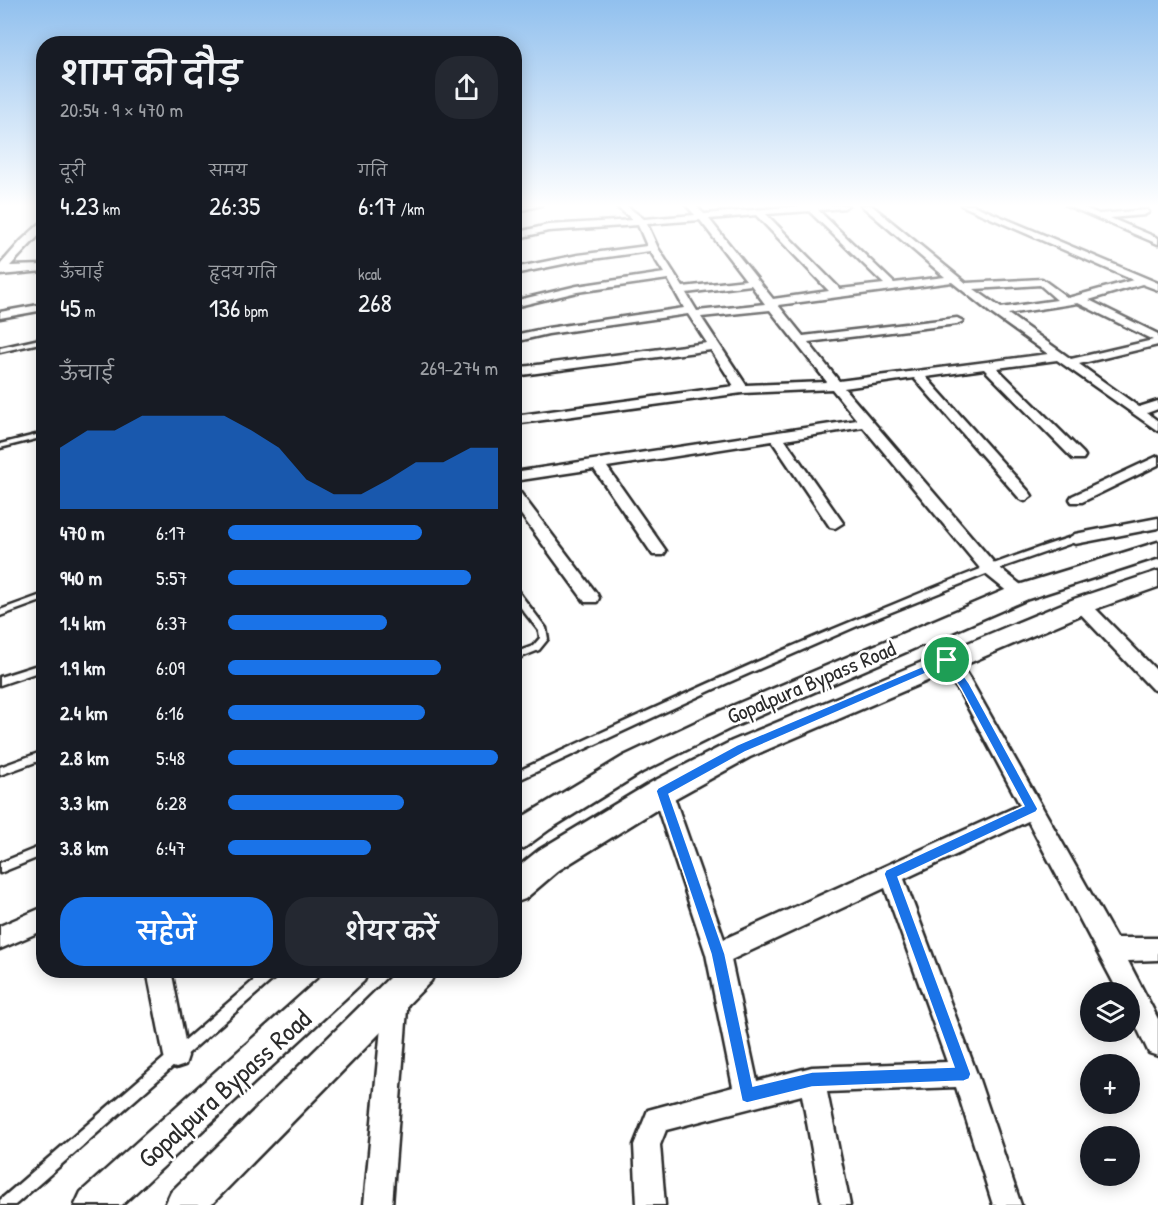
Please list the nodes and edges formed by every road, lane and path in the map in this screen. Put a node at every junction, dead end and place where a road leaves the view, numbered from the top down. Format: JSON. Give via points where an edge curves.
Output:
{"nodes":[{"id":1,"x":563,"y":261,"type":"edge"},
{"id":2,"x":662,"y":261,"type":"edge"},
{"id":3,"x":737,"y":261,"type":"edge"},
{"id":4,"x":806,"y":261,"type":"edge"},
{"id":5,"x":866,"y":261,"type":"edge"},
{"id":6,"x":932,"y":261,"type":"edge"},
{"id":7,"x":1097,"y":261,"type":"edge"},
{"id":8,"x":36,"y":269,"type":"edge"},
{"id":9,"x":522,"y":270,"type":"edge"},
{"id":10,"x":1,"y":271,"type":"edge"},
{"id":11,"x":671,"y":275,"type":"junction"},
{"id":12,"x":1141,"y":280,"type":"junction"},
{"id":13,"x":753,"y":282,"type":"junction"},
{"id":14,"x":958,"y":283,"type":"junction"},
{"id":15,"x":892,"y":286,"type":"junction"},
{"id":16,"x":1158,"y":287,"type":"edge"},
{"id":17,"x":681,"y":290,"type":"junction"},
{"id":18,"x":837,"y":293,"type":"junction"},
{"id":19,"x":1079,"y":300,"type":"junction"},
{"id":20,"x":522,"y":301,"type":"edge"},
{"id":21,"x":1066,"y":302,"type":"junction"},
{"id":22,"x":771,"y":304,"type":"junction"},
{"id":23,"x":36,"y":308,"type":"edge"},
{"id":24,"x":996,"y":312,"type":"junction"},
{"id":25,"x":692,"y":313,"type":"junction"},
{"id":26,"x":0,"y":315,"type":"edge"},
{"id":27,"x":957,"y":321,"type":"dead end"},
{"id":28,"x":522,"y":337,"type":"edge"},
{"id":29,"x":799,"y":340,"type":"junction"},
{"id":30,"x":1158,"y":340,"type":"edge"},
{"id":31,"x":36,"y":342,"type":"edge"},
{"id":32,"x":713,"y":346,"type":"junction"},
{"id":33,"x":0,"y":350,"type":"edge"},
{"id":34,"x":1064,"y":360,"type":"junction"},
{"id":35,"x":987,"y":365,"type":"junction"},
{"id":36,"x":522,"y":371,"type":"edge"},
{"id":37,"x":918,"y":375,"type":"junction"},
{"id":38,"x":836,"y":385,"type":"junction"},
{"id":39,"x":742,"y":389,"type":"junction"},
{"id":40,"x":1157,"y":406,"type":"edge"},
{"id":41,"x":1139,"y":412,"type":"junction"},
{"id":42,"x":522,"y":419,"type":"edge"},
{"id":43,"x":866,"y":423,"type":"junction"},
{"id":44,"x":1158,"y":427,"type":"edge"},
{"id":45,"x":776,"y":436,"type":"junction"},
{"id":46,"x":36,"y":437,"type":"edge"},
{"id":47,"x":0,"y":446,"type":"edge"},
{"id":48,"x":1078,"y":456,"type":"dead end"},
{"id":49,"x":1158,"y":460,"type":"edge"},
{"id":50,"x":597,"y":465,"type":"junction"},
{"id":51,"x":522,"y":476,"type":"edge"},
{"id":52,"x":1025,"y":496,"type":"dead end"},
{"id":53,"x":1077,"y":499,"type":"dead end"},
{"id":54,"x":522,"y":505,"type":"edge"},
{"id":55,"x":835,"y":523,"type":"dead end"},
{"id":56,"x":1158,"y":523,"type":"edge"},
{"id":57,"x":1075,"y":539,"type":"joint"},
{"id":58,"x":1158,"y":549,"type":"edge"},
{"id":59,"x":658,"y":551,"type":"dead end"},
{"id":60,"x":989,"y":568,"type":"junction"},
{"id":61,"x":1158,"y":579,"type":"edge"},
{"id":62,"x":1020,"y":593,"type":"junction"},
{"id":63,"x":591,"y":598,"type":"dead end"},
{"id":64,"x":36,"y":600,"type":"edge"},
{"id":65,"x":522,"y":602,"type":"edge"},
{"id":66,"x":1082,"y":605,"type":"junction"},
{"id":67,"x":0,"y":613,"type":"edge"},
{"id":68,"x":924,"y":634,"type":"junction"},
{"id":69,"x":522,"y":654,"type":"edge"},
{"id":70,"x":947,"y":660,"type":"junction"},
{"id":71,"x":36,"y":669,"type":"edge"},
{"id":72,"x":1155,"y":676,"type":"edge"},
{"id":73,"x":0,"y":681,"type":"edge"},
{"id":74,"x":36,"y":757,"type":"edge"},
{"id":75,"x":0,"y":771,"type":"edge"},
{"id":76,"x":522,"y":774,"type":"edge"},
{"id":77,"x":662,"y":791,"type":"junction"},
{"id":78,"x":1032,"y":809,"type":"junction"},
{"id":79,"x":522,"y":833,"type":"edge"},
{"id":80,"x":36,"y":853,"type":"edge"},
{"id":81,"x":0,"y":868,"type":"edge"},
{"id":82,"x":891,"y":874,"type":"junction"},
{"id":83,"x":522,"y":882,"type":"edge"},
{"id":84,"x":36,"y":922,"type":"edge"},
{"id":85,"x":0,"y":938,"type":"edge"},
{"id":86,"x":1158,"y":949,"type":"edge"},
{"id":87,"x":1110,"y":950,"type":"junction"},
{"id":88,"x":718,"y":954,"type":"junction"},
{"id":89,"x":161,"y":978,"type":"edge"},
{"id":90,"x":266,"y":978,"type":"edge"},
{"id":91,"x":344,"y":978,"type":"edge"},
{"id":92,"x":408,"y":981,"type":"edge"},
{"id":93,"x":1158,"y":1044,"type":"edge"},
{"id":94,"x":176,"y":1056,"type":"junction"},
{"id":95,"x":964,"y":1074,"type":"junction"},
{"id":96,"x":812,"y":1080,"type":"junction"},
{"id":97,"x":747,"y":1095,"type":"junction"},
{"id":98,"x":4,"y":1205,"type":"edge"},
{"id":99,"x":94,"y":1205,"type":"edge"},
{"id":100,"x":184,"y":1205,"type":"edge"},
{"id":101,"x":378,"y":1205,"type":"edge"},
{"id":102,"x":651,"y":1205,"type":"edge"},
{"id":103,"x":836,"y":1205,"type":"edge"},
{"id":104,"x":1007,"y":1205,"type":"edge"}],
"edges":[{"from":1,"to":9,"type":"street"},
{"from":2,"to":11,"type":"street"},
{"from":3,"to":13,"type":"street"},
{"from":4,"to":18,"type":"street"},
{"from":5,"to":15,"type":"street"},
{"from":6,"to":14,"type":"street"},
{"from":7,"to":12,"type":"street"},
{"from":8,"to":10,"type":"street"},
{"from":11,"to":17,"type":"street"},
{"from":11,"to":20,"type":"street"},
{"from":12,"to":16,"type":"street"},
{"from":12,"to":19,"type":"street"},
{"from":13,"to":17,"type":"street"},
{"from":13,"to":22,"type":"street"},
{"from":14,"to":15,"type":"street"},
{"from":14,"to":21,"type":"street","via":[[1042,282]]},
{"from":14,"to":24,"type":"street"},
{"from":15,"to":18,"type":"street"},
{"from":17,"to":25,"type":"street"},
{"from":18,"to":22,"type":"street"},
{"from":19,"to":21,"type":"street"},
{"from":19,"to":30,"type":"street"},
{"from":21,"to":24,"type":"street"},
{"from":22,"to":25,"type":"street"},
{"from":22,"to":29,"type":"street"},
{"from":23,"to":26,"type":"street"},
{"from":24,"to":34,"type":"street"},
{"from":25,"to":28,"type":"street"},
{"from":25,"to":32,"type":"street"},
{"from":27,"to":29,"type":"street"},
{"from":29,"to":38,"type":"street"},
{"from":30,"to":34,"type":"street"},
{"from":31,"to":33,"type":"lane"},
{"from":32,"to":36,"type":"street"},
{"from":32,"to":39,"type":"street"},
{"from":34,"to":35,"type":"street"},
{"from":34,"to":41,"type":"street"},
{"from":35,"to":37,"type":"street"},
{"from":35,"to":48,"type":"street"},
{"from":37,"to":38,"type":"street"},
{"from":37,"to":52,"type":"street"},
{"from":38,"to":39,"type":"street"},
{"from":38,"to":43,"type":"street"},
{"from":39,"to":42,"type":"street"},
{"from":40,"to":41,"type":"street"},
{"from":41,"to":44,"type":"street"},
{"from":43,"to":45,"type":"street"},
{"from":43,"to":60,"type":"street"},
{"from":45,"to":50,"type":"street"},
{"from":45,"to":55,"type":"street"},
{"from":46,"to":47,"type":"lane"},
{"from":49,"to":53,"type":"street"},
{"from":50,"to":51,"type":"street"},
{"from":50,"to":59,"type":"street"},
{"from":54,"to":63,"type":"street"},
{"from":56,"to":57,"type":"street"},
{"from":57,"to":60,"type":"lane"},
{"from":58,"to":62,"type":"street","name":"Gopalpura Bypass Road"},
{"from":60,"to":62,"type":"street"},
{"from":60,"to":76,"type":"lane","via":[[740,672]]},
{"from":61,"to":66,"type":"street","name":"Gopalpura Bypass Road"},
{"from":62,"to":68,"type":"street","name":"Gopalpura Bypass Road"},
{"from":64,"to":67,"type":"lane"},
{"from":65,"to":69,"type":"lane","via":[[543,630],[544,639],[536,648]]},
{"from":66,"to":70,"type":"street","name":"Gopalpura Bypass Road"},
{"from":66,"to":72,"type":"street"},
{"from":68,"to":70,"type":"street"},
{"from":68,"to":79,"type":"street","name":"Gopalpura Bypass Road","via":[[633,764]]},
{"from":70,"to":77,"type":"street","name":"Gopalpura Bypass Road","via":[[741,748]]},
{"from":70,"to":78,"type":"street"},
{"from":71,"to":73,"type":"lane"},
{"from":74,"to":75,"type":"lane"},
{"from":77,"to":83,"type":"street","name":"Gopalpura Bypass Road","via":[[549,860]]},
{"from":77,"to":88,"type":"street"},
{"from":78,"to":82,"type":"street"},
{"from":78,"to":87,"type":"street"},
{"from":80,"to":81,"type":"lane"},
{"from":82,"to":88,"type":"street"},
{"from":82,"to":95,"type":"street"},
{"from":84,"to":85,"type":"street"},
{"from":86,"to":87,"type":"street"},
{"from":87,"to":93,"type":"street"},
{"from":88,"to":97,"type":"street"},
{"from":89,"to":94,"type":"street"},
{"from":90,"to":94,"type":"lane"},
{"from":91,"to":99,"type":"street","name":"Gopalpura Bypass Road"},
{"from":92,"to":100,"type":"street","name":"Gopalpura Bypass Road"},
{"from":92,"to":101,"type":"street"},
{"from":94,"to":98,"type":"lane"},
{"from":95,"to":96,"type":"street"},
{"from":95,"to":104,"type":"street"},
{"from":96,"to":97,"type":"street"},
{"from":96,"to":103,"type":"street"},
{"from":97,"to":102,"type":"street","via":[[657,1119],[647,1145]]}]}
